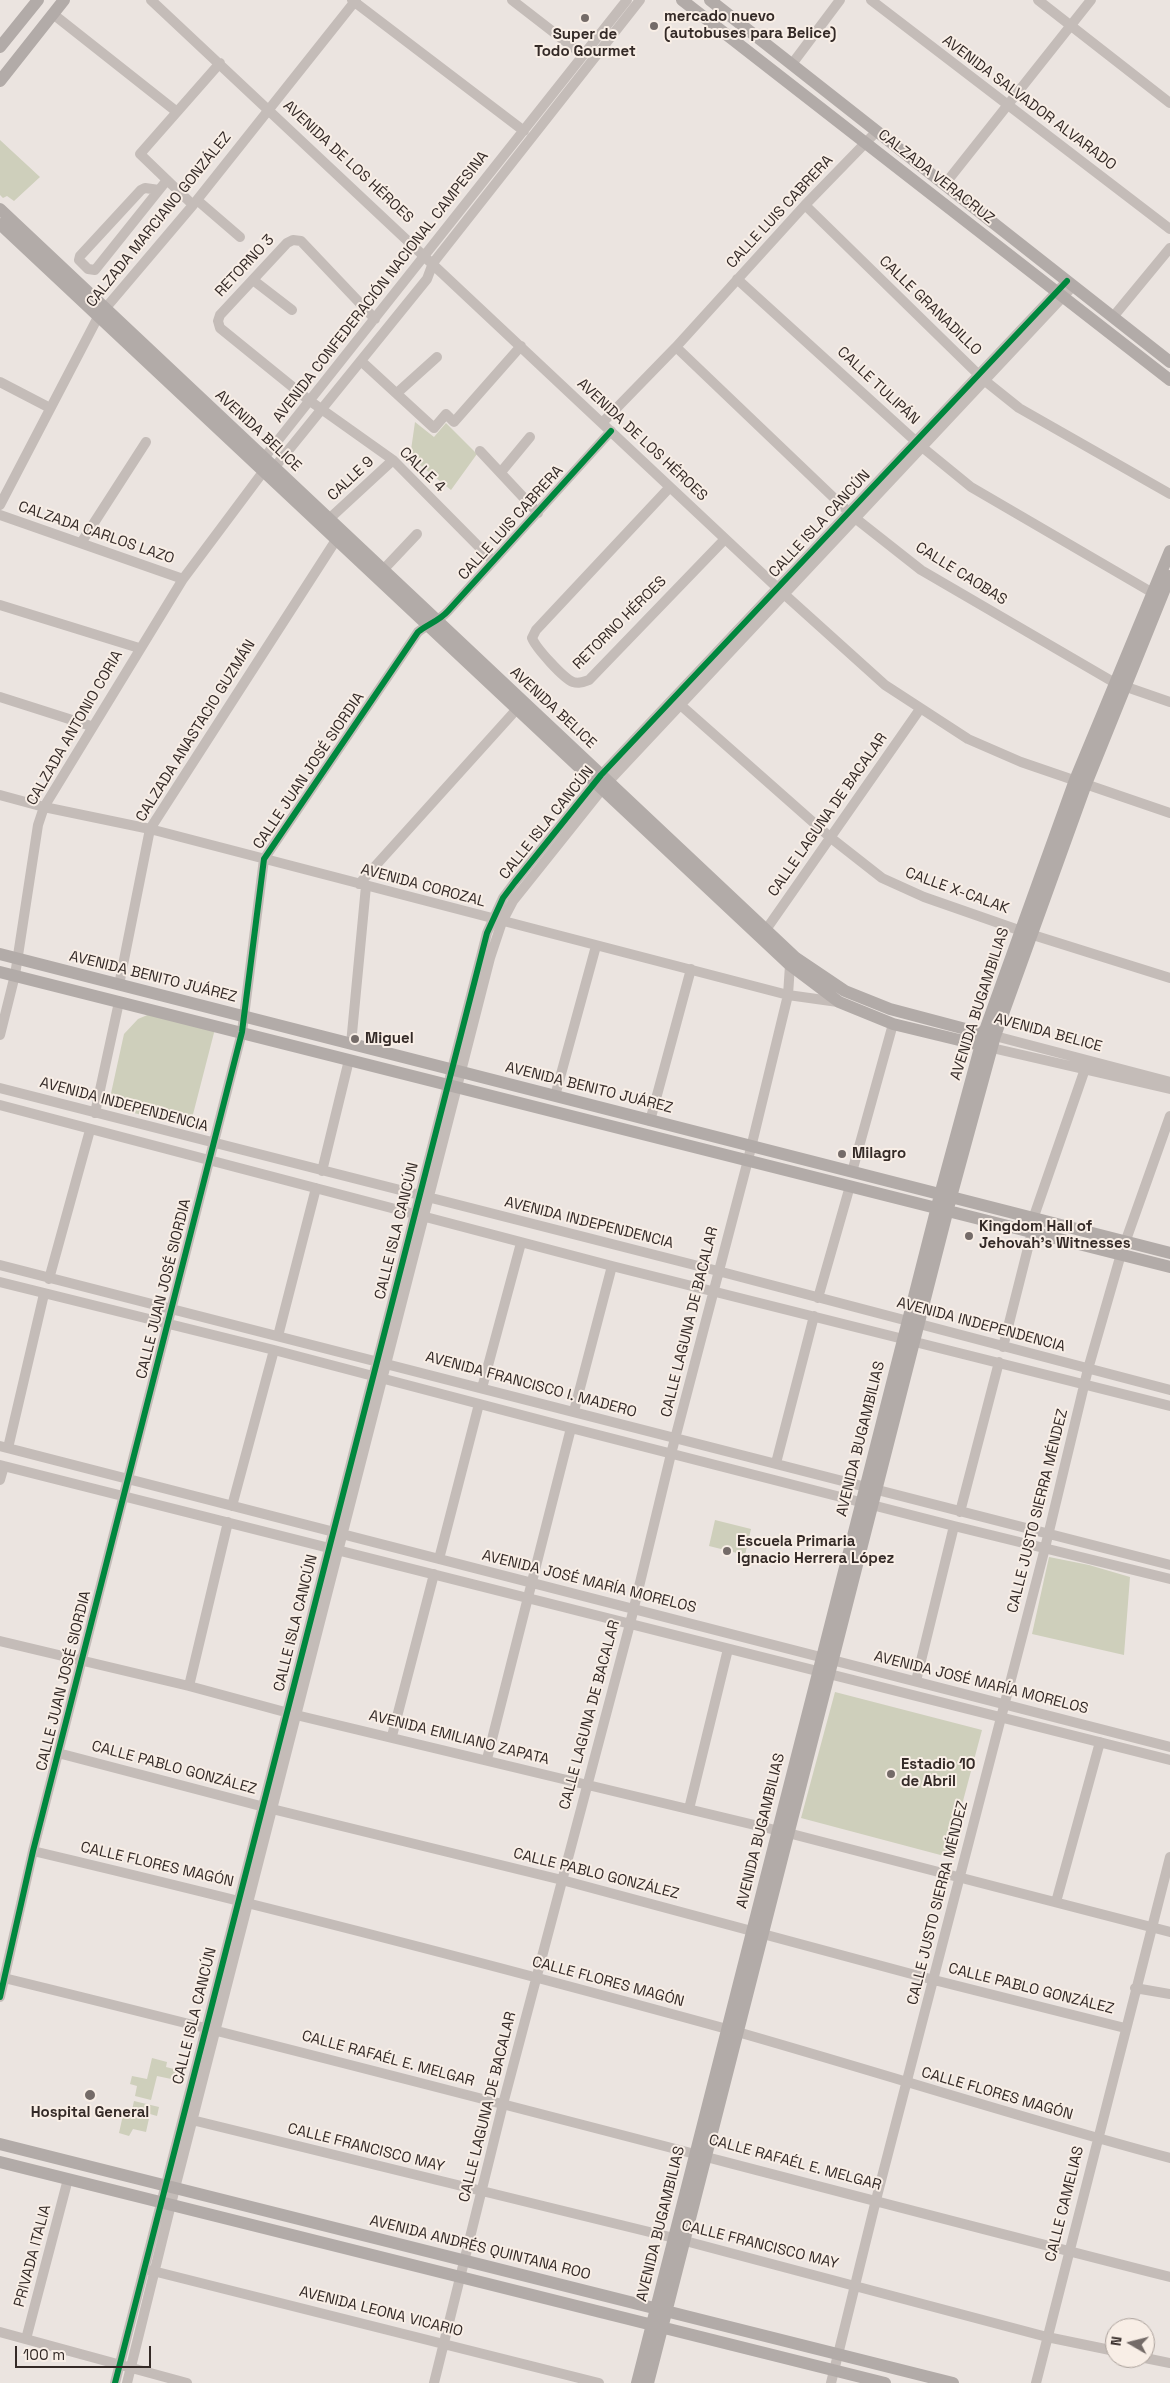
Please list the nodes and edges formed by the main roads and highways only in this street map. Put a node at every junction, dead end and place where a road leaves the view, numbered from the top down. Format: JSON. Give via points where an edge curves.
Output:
{"nodes":[{"id":1,"x":38,"y":0,"type":"edge"},
{"id":2,"x":64,"y":0,"type":"edge"},
{"id":3,"x":682,"y":0,"type":"edge"},
{"id":4,"x":710,"y":0,"type":"edge"},
{"id":5,"x":0,"y":48,"type":"edge"},
{"id":6,"x":0,"y":81,"type":"edge"},
{"id":7,"x":0,"y":209,"type":"edge"},
{"id":8,"x":0,"y":224,"type":"edge"},
{"id":9,"x":102,"y":313,"type":"junction"},
{"id":10,"x":1170,"y":362,"type":"edge"},
{"id":11,"x":1170,"y":380,"type":"edge"},
{"id":12,"x":269,"y":470,"type":"junction"},
{"id":13,"x":1170,"y":551,"type":"edge"},
{"id":14,"x":1170,"y":576,"type":"edge"},
{"id":15,"x":1157,"y":595,"type":"junction"},
{"id":16,"x":432,"y":624,"type":"junction"},
{"id":17,"x":601,"y":783,"type":"junction"},
{"id":18,"x":764,"y":933,"type":"junction"},
{"id":19,"x":0,"y":954,"type":"edge"},
{"id":20,"x":0,"y":972,"type":"edge"},
{"id":21,"x":988,"y":1041,"type":"junction"},
{"id":22,"x":945,"y":1196,"type":"junction"},
{"id":23,"x":942,"y":1209,"type":"junction"},
{"id":24,"x":1123,"y":1248,"type":"junction"},
{"id":25,"x":1170,"y":1254,"type":"edge"},
{"id":26,"x":1170,"y":1267,"type":"edge"},
{"id":27,"x":0,"y":2144,"type":"edge"},
{"id":28,"x":0,"y":2162,"type":"edge"},
{"id":29,"x":661,"y":2310,"type":"junction"},
{"id":30,"x":657,"y":2326,"type":"junction"},
{"id":31,"x":833,"y":2377,"type":"edge"},
{"id":32,"x":638,"y":2383,"type":"edge"},
{"id":33,"x":648,"y":2383,"type":"edge"},
{"id":34,"x":885,"y":2383,"type":"edge"},
{"id":35,"x":952,"y":2383,"type":"edge"}],
"edges":[{"from":1,"to":5,"type":"main road"},
{"from":2,"to":6,"type":"main road"},
{"from":3,"to":11,"type":"main road","name":"CALZADA VERACRUZ"},
{"from":4,"to":10,"type":"main road","name":"CALZADA VERACRUZ"},
{"from":7,"to":9,"type":"main road","name":"AVENIDA BELICE"},
{"from":8,"to":9,"type":"main road","name":"AVENIDA BELICE"},
{"from":9,"to":12,"type":"main road","name":"AVENIDA BELICE"},
{"from":9,"to":12,"type":"main road","name":"AVENIDA BELICE","via":[[264,458]]},
{"from":12,"to":16,"type":"main road","name":"AVENIDA BELICE","via":[[336,540]]},
{"from":12,"to":16,"type":"main road","name":"AVENIDA BELICE","via":[[329,519],[383,570]]},
{"from":13,"to":15,"type":"main road","name":"AVENIDA BUGAMBILIAS"},
{"from":14,"to":15,"type":"main road","name":"AVENIDA BUGAMBILIAS"},
{"from":15,"to":21,"type":"main road","name":"AVENIDA BUGAMBILIAS","via":[[1080,782]]},
{"from":16,"to":17,"type":"main road","name":"AVENIDA BELICE"},
{"from":16,"to":17,"type":"main road","name":"AVENIDA BELICE","via":[[516,710]]},
{"from":17,"to":18,"type":"main road","name":"AVENIDA BELICE"},
{"from":18,"to":21,"type":"main road","name":"AVENIDA BELICE","via":[[845,991]]},
{"from":18,"to":21,"type":"main road","name":"AVENIDA BELICE","via":[[790,966],[839,1002],[893,1024]]},
{"from":19,"to":22,"type":"main road","name":"AVENIDA BENITO JUÁREZ"},
{"from":20,"to":23,"type":"main road","name":"AVENIDA BENITO JUÁREZ"},
{"from":21,"to":22,"type":"main road","name":"AVENIDA BUGAMBILIAS"},
{"from":22,"to":23,"type":"main road","name":"AVENIDA BUGAMBILIAS"},
{"from":22,"to":24,"type":"main road","name":"AVENIDA BENITO JUÁREZ","via":[[1033,1218]]},
{"from":23,"to":24,"type":"main road","name":"AVENIDA BENITO JUÁREZ","via":[[1032,1232]]},
{"from":23,"to":29,"type":"main road","name":"AVENIDA BUGAMBILIAS"},
{"from":24,"to":25,"type":"main road","name":"AVENIDA BENITO JUÁREZ"},
{"from":24,"to":26,"type":"main road","name":"AVENIDA BENITO JUÁREZ"},
{"from":27,"to":29,"type":"main road","name":"AVENIDA ANDRÉS QUINTANA ROO"},
{"from":28,"to":30,"type":"main road"},
{"from":29,"to":30,"type":"main road","name":"AVENIDA BUGAMBILIAS"},
{"from":29,"to":35,"type":"main road","name":"AVENIDA ANDRÉS QUINTANA ROO"},
{"from":30,"to":31,"type":"main road"},
{"from":30,"to":32,"type":"main road","name":"AVENIDA BUGAMBILIAS"},
{"from":30,"to":33,"type":"main road","name":"AVENIDA BUGAMBILIAS"},
{"from":31,"to":34,"type":"main road"}]}
